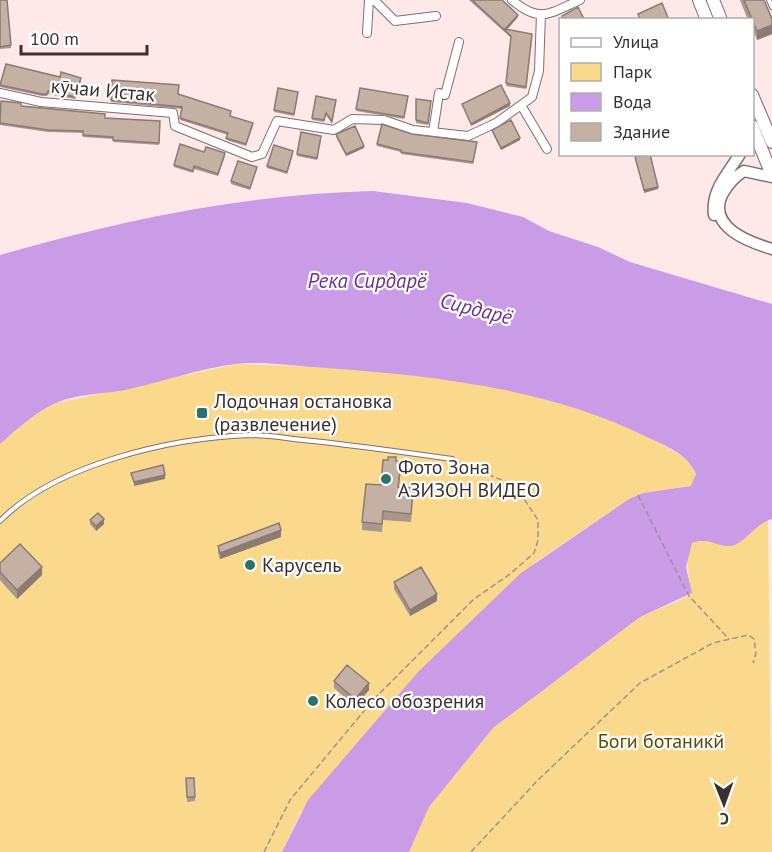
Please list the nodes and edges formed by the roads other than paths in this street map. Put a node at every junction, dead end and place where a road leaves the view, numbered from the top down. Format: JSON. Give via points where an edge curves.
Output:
{"nodes":[{"id":1,"x":369,"y":0,"type":"edge"},
{"id":2,"x":374,"y":0,"type":"edge"},
{"id":3,"x":512,"y":0,"type":"edge"},
{"id":4,"x":580,"y":0,"type":"edge"},
{"id":5,"x":699,"y":0,"type":"edge"},
{"id":6,"x":713,"y":0,"type":"edge"},
{"id":7,"x":770,"y":0,"type":"edge"},
{"id":8,"x":772,"y":7,"type":"edge"},
{"id":9,"x":541,"y":14,"type":"junction"},
{"id":10,"x":436,"y":16,"type":"dead end"},
{"id":11,"x":706,"y":18,"type":"edge"},
{"id":12,"x":720,"y":18,"type":"edge"},
{"id":13,"x":367,"y":33,"type":"dead end"},
{"id":14,"x":459,"y":42,"type":"dead end"},
{"id":15,"x":0,"y":93,"type":"edge"},
{"id":16,"x":754,"y":97,"type":"edge"},
{"id":17,"x":521,"y":105,"type":"junction"},
{"id":18,"x":433,"y":132,"type":"junction"},
{"id":19,"x":754,"y":133,"type":"edge"},
{"id":20,"x":772,"y":142,"type":"edge"},
{"id":21,"x":547,"y":149,"type":"dead end"},
{"id":22,"x":739,"y":156,"type":"edge"},
{"id":23,"x":772,"y":176,"type":"edge"},
{"id":24,"x":772,"y":249,"type":"edge"},
{"id":25,"x":772,"y":255,"type":"edge"},
{"id":26,"x":452,"y":459,"type":"road end"},
{"id":27,"x":0,"y":521,"type":"edge"}],
"edges":[{"from":1,"to":13,"type":"street"},
{"from":2,"to":10,"type":"street","via":[[395,21]]},
{"from":3,"to":9,"type":"street","via":[[527,13]]},
{"from":4,"to":9,"type":"street"},
{"from":5,"to":11,"type":"highway"},
{"from":6,"to":12,"type":"highway"},
{"from":7,"to":8,"type":"lane"},
{"from":9,"to":17,"type":"street","name":"кӯчаи Истак","via":[[539,71],[532,97]]},
{"from":14,"to":18,"type":"street","via":[[446,95],[439,93]]},
{"from":15,"to":18,"type":"street","name":"кӯчаи Истак","via":[[40,102],[173,113],[175,126],[252,157],[262,154],[276,121],[334,130],[352,119],[384,120]]},
{"from":16,"to":20,"type":"highway"},
{"from":17,"to":18,"type":"street","name":"кӯчаи Истак","via":[[468,136]]},
{"from":17,"to":21,"type":"street"},
{"from":19,"to":23,"type":"highway"},
{"from":22,"to":25,"type":"main road","via":[[717,188],[712,201],[714,215],[719,228],[730,238]]},
{"from":23,"to":24,"type":"main road","via":[[744,171],[733,178],[720,199],[719,211],[734,233]]},
{"from":26,"to":27,"type":"lane","via":[[250,435],[173,442],[56,481]]}]}
